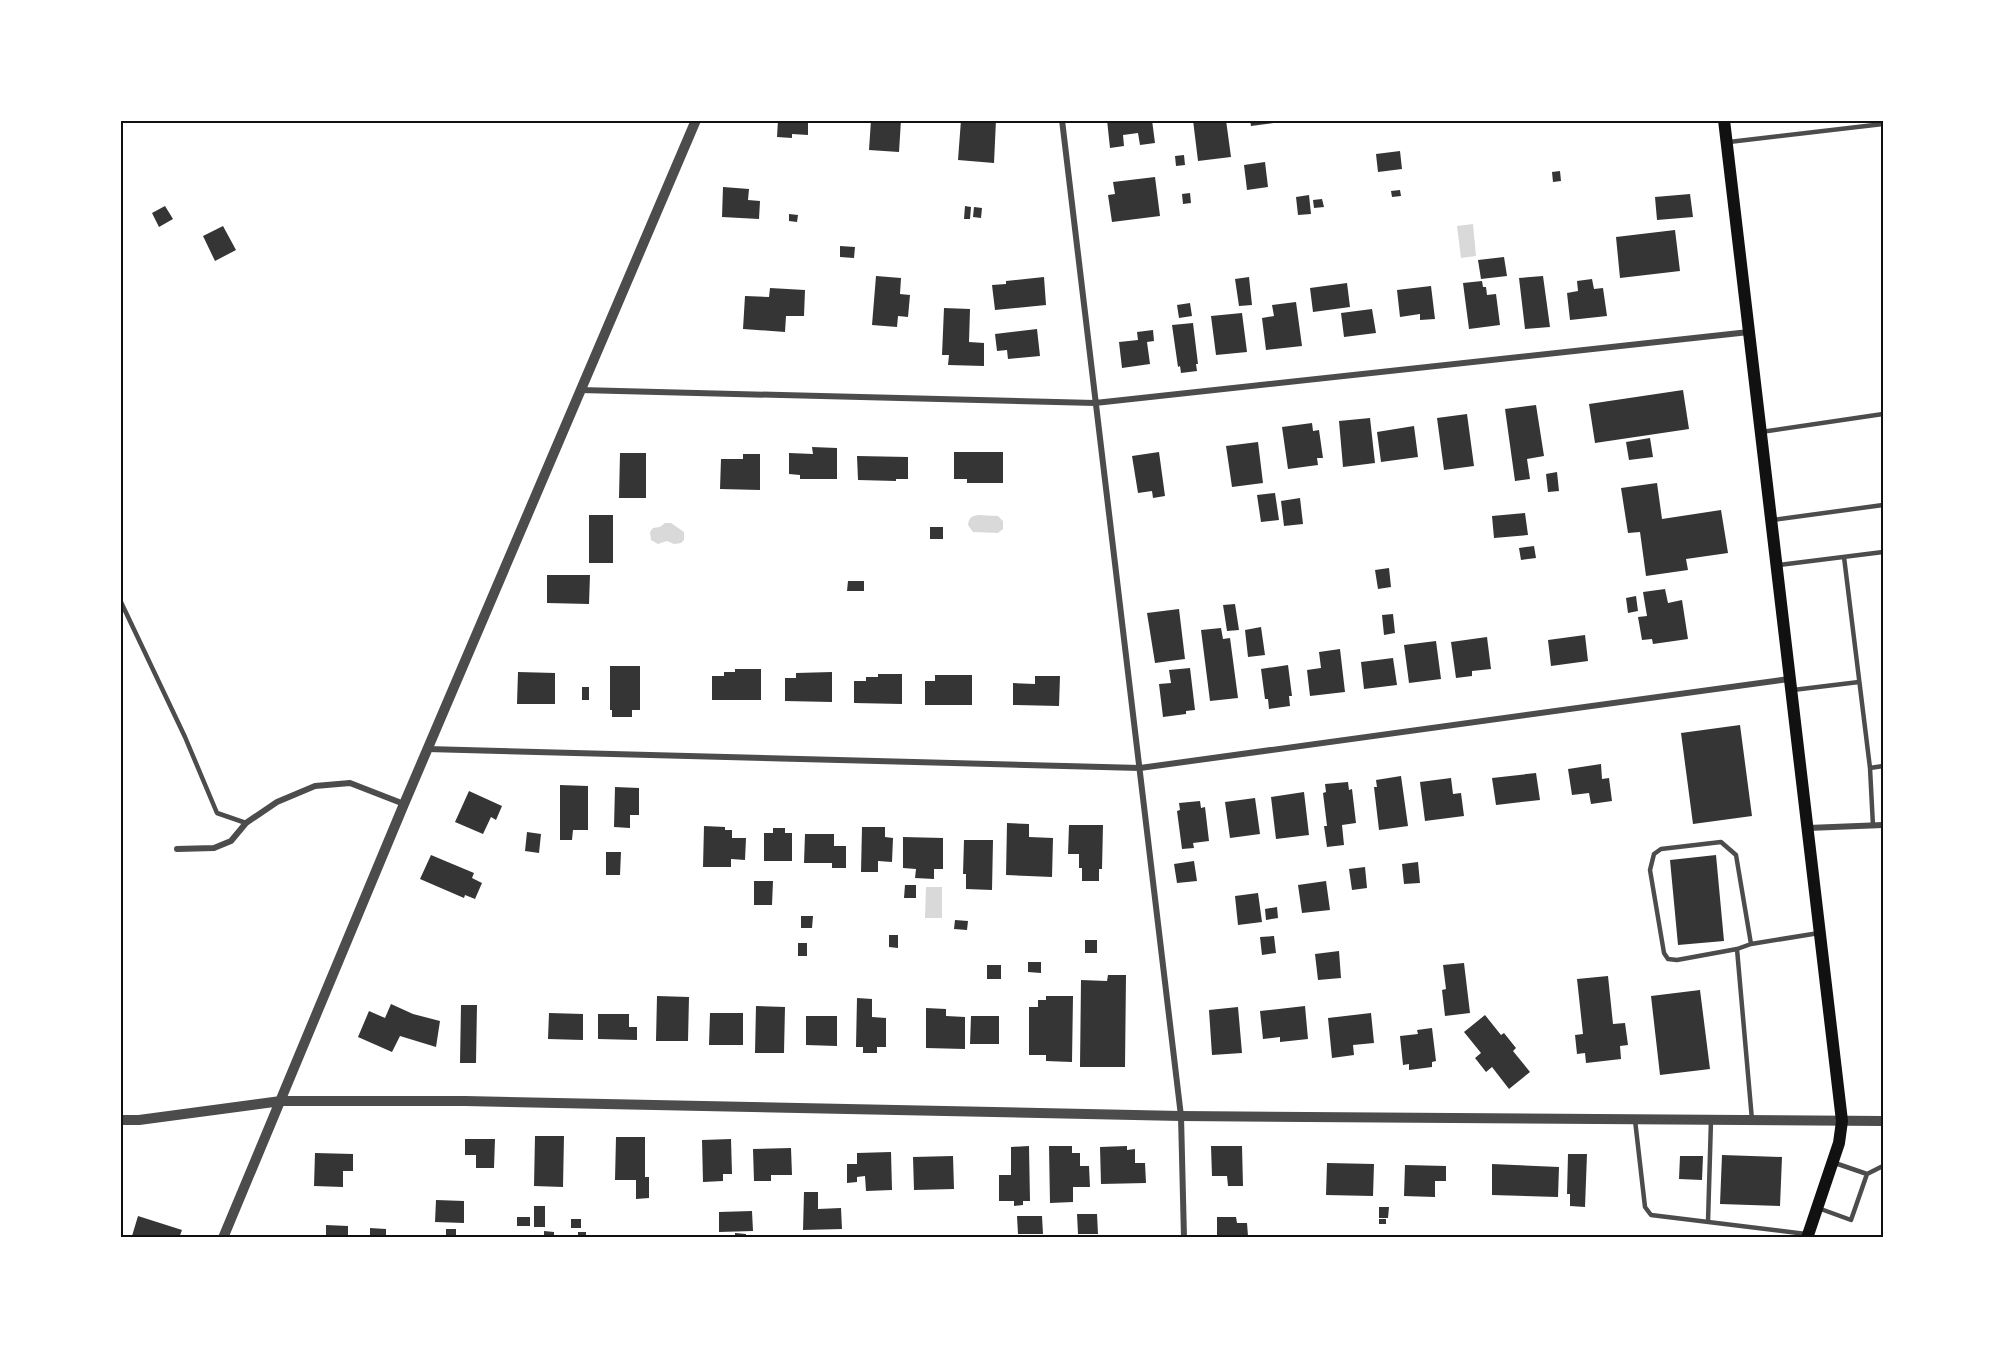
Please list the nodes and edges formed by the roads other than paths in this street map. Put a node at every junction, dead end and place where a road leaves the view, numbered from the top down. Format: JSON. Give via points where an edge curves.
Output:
{"nodes":[{"id":1,"x":696,"y":120,"type":"edge"},
{"id":2,"x":1062,"y":120,"type":"edge"},
{"id":3,"x":1724,"y":120,"type":"edge"},
{"id":4,"x":1883,"y":124,"type":"edge"},
{"id":5,"x":1726,"y":143,"type":"junction"},
{"id":6,"x":1749,"y":332,"type":"junction"},
{"id":7,"x":580,"y":390,"type":"junction"},
{"id":8,"x":1095,"y":403,"type":"junction"},
{"id":9,"x":1883,"y":414,"type":"edge"},
{"id":10,"x":1760,"y":432,"type":"junction"},
{"id":11,"x":1883,"y":505,"type":"edge"},
{"id":12,"x":1771,"y":520,"type":"junction"},
{"id":13,"x":1883,"y":552,"type":"edge"},
{"id":14,"x":1844,"y":557,"type":"junction"},
{"id":15,"x":1776,"y":565,"type":"junction"},
{"id":16,"x":120,"y":600,"type":"edge"},
{"id":17,"x":1859,"y":682,"type":"junction"},
{"id":18,"x":1790,"y":685,"type":"junction"},
{"id":19,"x":427,"y":749,"type":"junction"},
{"id":20,"x":1883,"y":766,"type":"edge"},
{"id":21,"x":1140,"y":768,"type":"junction"},
{"id":22,"x":1870,"y":768,"type":"junction"},
{"id":23,"x":404,"y":804,"type":"junction"},
{"id":24,"x":246,"y":823,"type":"junction"},
{"id":25,"x":1883,"y":825,"type":"edge"},
{"id":26,"x":1873,"y":826,"type":"junction"},
{"id":27,"x":1807,"y":828,"type":"junction"},
{"id":28,"x":177,"y":849,"type":"dead end"},
{"id":29,"x":1820,"y":933,"type":"junction"},
{"id":30,"x":1750,"y":944,"type":"junction"},
{"id":31,"x":1737,"y":949,"type":"junction"},
{"id":32,"x":281,"y":1101,"type":"junction"},
{"id":33,"x":1181,"y":1116,"type":"junction"},
{"id":34,"x":120,"y":1120,"type":"edge"},
{"id":35,"x":1635,"y":1120,"type":"junction"},
{"id":36,"x":1712,"y":1120,"type":"junction"},
{"id":37,"x":1752,"y":1120,"type":"junction"},
{"id":38,"x":1842,"y":1121,"type":"junction"},
{"id":39,"x":1883,"y":1121,"type":"edge"},
{"id":40,"x":1833,"y":1162,"type":"junction"},
{"id":41,"x":1883,"y":1166,"type":"edge"},
{"id":42,"x":1867,"y":1174,"type":"junction"},
{"id":43,"x":1817,"y":1208,"type":"junction"},
{"id":44,"x":1708,"y":1221,"type":"junction"},
{"id":45,"x":1808,"y":1236,"type":"edge"},
{"id":46,"x":223,"y":1238,"type":"edge"},
{"id":47,"x":1184,"y":1238,"type":"edge"}],
"edges":[{"from":1,"to":7,"type":"street"},
{"from":2,"to":8,"type":"street"},
{"from":3,"to":5,"type":"main road"},
{"from":4,"to":5,"type":"lane"},
{"from":5,"to":6,"type":"main road"},
{"from":6,"to":8,"type":"street"},
{"from":6,"to":10,"type":"main road"},
{"from":7,"to":8,"type":"street"},
{"from":7,"to":19,"type":"street"},
{"from":8,"to":21,"type":"street"},
{"from":9,"to":10,"type":"lane"},
{"from":10,"to":12,"type":"main road"},
{"from":11,"to":12,"type":"lane"},
{"from":12,"to":15,"type":"main road"},
{"from":13,"to":14,"type":"lane"},
{"from":14,"to":15,"type":"lane"},
{"from":14,"to":17,"type":"lane"},
{"from":15,"to":18,"type":"main road"},
{"from":16,"to":24,"type":"lane","via":[[217,813]]},
{"from":17,"to":18,"type":"lane"},
{"from":17,"to":22,"type":"lane"},
{"from":18,"to":21,"type":"street"},
{"from":18,"to":27,"type":"main road"},
{"from":19,"to":21,"type":"street"},
{"from":19,"to":23,"type":"street"},
{"from":20,"to":22,"type":"lane"},
{"from":21,"to":33,"type":"street"},
{"from":22,"to":26,"type":"lane"},
{"from":23,"to":24,"type":"street","via":[[350,783],[315,786],[277,802]]},
{"from":23,"to":32,"type":"street"},
{"from":24,"to":28,"type":"street","via":[[231,841],[214,848]]},
{"from":25,"to":26,"type":"street"},
{"from":26,"to":27,"type":"street"},
{"from":27,"to":29,"type":"main road"},
{"from":29,"to":30,"type":"lane"},
{"from":29,"to":38,"type":"main road"},
{"from":30,"to":31,"type":"lane"},
{"from":30,"to":31,"type":"lane","via":[[1736,855],[1721,842],[1661,849],[1654,855],[1650,870],[1668,959]]},
{"from":31,"to":37,"type":"lane"},
{"from":32,"to":33,"type":"street","via":[[477,1101]]},
{"from":32,"to":34,"type":"street"},
{"from":32,"to":46,"type":"street"},
{"from":33,"to":35,"type":"street"},
{"from":33,"to":47,"type":"street"},
{"from":35,"to":36,"type":"street"},
{"from":35,"to":44,"type":"lane","via":[[1645,1207],[1651,1215]]},
{"from":36,"to":37,"type":"street"},
{"from":36,"to":44,"type":"lane"},
{"from":37,"to":38,"type":"street"},
{"from":38,"to":39,"type":"street"},
{"from":38,"to":40,"type":"main road"},
{"from":40,"to":42,"type":"lane"},
{"from":40,"to":43,"type":"main road"},
{"from":41,"to":42,"type":"lane"},
{"from":42,"to":43,"type":"lane","via":[[1851,1220]]},
{"from":43,"to":45,"type":"main road"},
{"from":44,"to":45,"type":"lane"}]}
